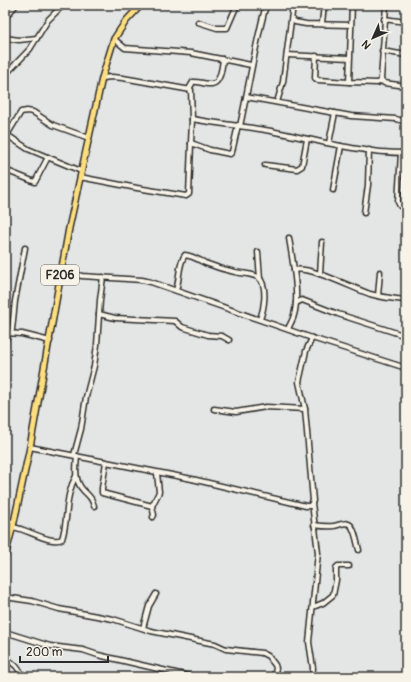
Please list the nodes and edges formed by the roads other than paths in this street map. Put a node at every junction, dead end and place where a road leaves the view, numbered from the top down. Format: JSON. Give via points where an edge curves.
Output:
{"nodes":[{"id":1,"x":16,"y":5,"type":"edge"},
{"id":2,"x":63,"y":5,"type":"edge"},
{"id":3,"x":141,"y":5,"type":"edge"},
{"id":4,"x":237,"y":5,"type":"edge"},
{"id":5,"x":266,"y":5,"type":"edge"},
{"id":6,"x":293,"y":5,"type":"edge"},
{"id":7,"x":324,"y":5,"type":"edge"},
{"id":8,"x":352,"y":5,"type":"edge"},
{"id":9,"x":386,"y":5,"type":"edge"},
{"id":10,"x":5,"y":18,"type":"edge"},
{"id":11,"x":292,"y":19,"type":"junction"},
{"id":12,"x":384,"y":19,"type":"junction"},
{"id":13,"x":198,"y":22,"type":"dead end"},
{"id":14,"x":406,"y":22,"type":"edge"},
{"id":15,"x":322,"y":23,"type":"junction"},
{"id":16,"x":351,"y":24,"type":"junction"},
{"id":17,"x":5,"y":38,"type":"edge"},
{"id":18,"x":37,"y":38,"type":"junction"},
{"id":19,"x":114,"y":38,"type":"junction"},
{"id":20,"x":382,"y":51,"type":"junction"},
{"id":21,"x":287,"y":55,"type":"junction"},
{"id":22,"x":406,"y":55,"type":"edge"},
{"id":23,"x":316,"y":56,"type":"junction"},
{"id":24,"x":349,"y":58,"type":"junction"},
{"id":25,"x":223,"y":59,"type":"junction"},
{"id":26,"x":252,"y":65,"type":"junction"},
{"id":27,"x":5,"y":75,"type":"edge"},
{"id":28,"x":102,"y":78,"type":"junction"},
{"id":29,"x":382,"y":81,"type":"junction"},
{"id":30,"x":349,"y":82,"type":"junction"},
{"id":31,"x":406,"y":86,"type":"edge"},
{"id":32,"x":189,"y":89,"type":"junction"},
{"id":33,"x":246,"y":97,"type":"junction"},
{"id":34,"x":277,"y":102,"type":"junction"},
{"id":35,"x":335,"y":113,"type":"junction"},
{"id":36,"x":192,"y":119,"type":"junction"},
{"id":37,"x":406,"y":122,"type":"edge"},
{"id":38,"x":239,"y":125,"type":"junction"},
{"id":39,"x":6,"y":135,"type":"edge"},
{"id":40,"x":89,"y":138,"type":"junction"},
{"id":41,"x":307,"y":139,"type":"junction"},
{"id":42,"x":191,"y":143,"type":"junction"},
{"id":43,"x":329,"y":143,"type":"junction"},
{"id":44,"x":341,"y":146,"type":"junction"},
{"id":45,"x":369,"y":150,"type":"junction"},
{"id":46,"x":404,"y":153,"type":"edge"},
{"id":47,"x":48,"y":157,"type":"junction"},
{"id":48,"x":265,"y":165,"type":"dead end"},
{"id":49,"x":5,"y":170,"type":"edge"},
{"id":50,"x":81,"y":174,"type":"junction"},
{"id":51,"x":333,"y":190,"type":"dead end"},
{"id":52,"x":406,"y":207,"type":"edge"},
{"id":53,"x":364,"y":213,"type":"dead end"},
{"id":54,"x":289,"y":238,"type":"dead end"},
{"id":55,"x":322,"y":242,"type":"dead end"},
{"id":56,"x":25,"y":248,"type":"dead end"},
{"id":57,"x":258,"y":252,"type":"dead end"},
{"id":58,"x":294,"y":270,"type":"junction"},
{"id":59,"x":61,"y":271,"type":"junction"},
{"id":60,"x":380,"y":272,"type":"dead end"},
{"id":61,"x":320,"y":274,"type":"junction"},
{"id":62,"x":103,"y":277,"type":"junction"},
{"id":63,"x":260,"y":279,"type":"junction"},
{"id":64,"x":176,"y":290,"type":"junction"},
{"id":65,"x":378,"y":296,"type":"junction"},
{"id":66,"x":406,"y":300,"type":"edge"},
{"id":67,"x":296,"y":303,"type":"junction"},
{"id":68,"x":99,"y":314,"type":"junction"},
{"id":69,"x":260,"y":319,"type":"junction"},
{"id":70,"x":288,"y":329,"type":"junction"},
{"id":71,"x":7,"y":333,"type":"edge"},
{"id":72,"x":406,"y":336,"type":"edge"},
{"id":73,"x":312,"y":338,"type":"junction"},
{"id":74,"x":229,"y":340,"type":"dead end"},
{"id":75,"x":50,"y":341,"type":"junction"},
{"id":76,"x":5,"y":345,"type":"edge"},
{"id":77,"x":406,"y":368,"type":"edge"},
{"id":78,"x":214,"y":409,"type":"dead end"},
{"id":79,"x":305,"y":409,"type":"junction"},
{"id":80,"x":30,"y":447,"type":"junction"},
{"id":81,"x":76,"y":456,"type":"junction"},
{"id":82,"x":106,"y":462,"type":"junction"},
{"id":83,"x":157,"y":473,"type":"junction"},
{"id":84,"x":76,"y":476,"type":"junction"},
{"id":85,"x":312,"y":503,"type":"junction"},
{"id":86,"x":94,"y":506,"type":"dead end"},
{"id":87,"x":152,"y":506,"type":"junction"},
{"id":88,"x":153,"y":517,"type":"dead end"},
{"id":89,"x":5,"y":521,"type":"edge"},
{"id":90,"x":14,"y":525,"type":"junction"},
{"id":91,"x":314,"y":525,"type":"junction"},
{"id":92,"x":7,"y":544,"type":"edge"},
{"id":93,"x":360,"y":550,"type":"dead end"},
{"id":94,"x":5,"y":556,"type":"edge"},
{"id":95,"x":349,"y":566,"type":"dead end"},
{"id":96,"x":156,"y":594,"type":"dead end"},
{"id":97,"x":5,"y":597,"type":"edge"},
{"id":98,"x":313,"y":607,"type":"junction"},
{"id":99,"x":143,"y":628,"type":"junction"},
{"id":100,"x":5,"y":632,"type":"edge"},
{"id":101,"x":5,"y":657,"type":"edge"},
{"id":102,"x":24,"y":677,"type":"edge"},
{"id":103,"x":194,"y":677,"type":"edge"},
{"id":104,"x":274,"y":677,"type":"edge"},
{"id":105,"x":312,"y":677,"type":"edge"}],
"edges":[{"from":1,"to":10,"type":"street"},
{"from":2,"to":18,"type":"street","via":[[48,20]]},
{"from":3,"to":19,"type":"main road","number":"F206"},
{"from":4,"to":13,"type":"street","via":[[227,28],[217,28]]},
{"from":5,"to":26,"type":"street"},
{"from":6,"to":11,"type":"street"},
{"from":7,"to":15,"type":"street"},
{"from":8,"to":16,"type":"street"},
{"from":9,"to":12,"type":"street"},
{"from":11,"to":15,"type":"street","via":[[298,23]]},
{"from":11,"to":21,"type":"street"},
{"from":12,"to":14,"type":"street"},
{"from":12,"to":20,"type":"street"},
{"from":15,"to":16,"type":"street"},
{"from":16,"to":24,"type":"street"},
{"from":17,"to":18,"type":"street"},
{"from":18,"to":27,"type":"street"},
{"from":19,"to":25,"type":"street","via":[[125,48],[181,52]]},
{"from":19,"to":28,"type":"main road","number":"F206"},
{"from":20,"to":22,"type":"street"},
{"from":20,"to":29,"type":"street"},
{"from":21,"to":23,"type":"street"},
{"from":21,"to":34,"type":"street"},
{"from":23,"to":24,"type":"street"},
{"from":23,"to":30,"type":"street","via":[[315,78]]},
{"from":24,"to":30,"type":"street"},
{"from":25,"to":26,"type":"street"},
{"from":25,"to":32,"type":"street","via":[[215,82],[193,82]]},
{"from":26,"to":33,"type":"street"},
{"from":28,"to":32,"type":"street","via":[[123,78]]},
{"from":28,"to":40,"type":"main road","number":"F206"},
{"from":29,"to":30,"type":"street"},
{"from":29,"to":31,"type":"street"},
{"from":32,"to":36,"type":"street"},
{"from":33,"to":34,"type":"street"},
{"from":33,"to":38,"type":"street"},
{"from":34,"to":35,"type":"street"},
{"from":35,"to":37,"type":"street"},
{"from":35,"to":43,"type":"street"},
{"from":36,"to":38,"type":"street"},
{"from":36,"to":42,"type":"street"},
{"from":38,"to":41,"type":"street"},
{"from":38,"to":42,"type":"street","via":[[230,154]]},
{"from":39,"to":40,"type":"street","via":[[21,112],[27,111],[33,112],[52,125]]},
{"from":39,"to":47,"type":"street","via":[[28,149]]},
{"from":40,"to":50,"type":"main road","number":"F206"},
{"from":41,"to":43,"type":"street"},
{"from":41,"to":48,"type":"street","via":[[300,168]]},
{"from":42,"to":50,"type":"street","via":[[189,194],[186,196],[137,188]]},
{"from":43,"to":44,"type":"street"},
{"from":44,"to":45,"type":"street"},
{"from":44,"to":51,"type":"street"},
{"from":45,"to":46,"type":"street"},
{"from":45,"to":53,"type":"street"},
{"from":46,"to":52,"type":"street","via":[[398,202],[400,206]]},
{"from":47,"to":49,"type":"street","via":[[35,182]]},
{"from":47,"to":50,"type":"street"},
{"from":50,"to":59,"type":"main road","number":"F206"},
{"from":54,"to":58,"type":"street"},
{"from":55,"to":61,"type":"street"},
{"from":56,"to":71,"type":"street","via":[[12,330]]},
{"from":57,"to":63,"type":"street"},
{"from":58,"to":61,"type":"street"},
{"from":58,"to":67,"type":"street"},
{"from":59,"to":62,"type":"street"},
{"from":59,"to":75,"type":"main road","number":"F206"},
{"from":60,"to":65,"type":"street"},
{"from":61,"to":65,"type":"street"},
{"from":62,"to":64,"type":"street","via":[[142,280]]},
{"from":62,"to":68,"type":"street"},
{"from":63,"to":64,"type":"street","via":[[185,255]]},
{"from":63,"to":69,"type":"street","via":[[264,303]]},
{"from":64,"to":69,"type":"street"},
{"from":65,"to":66,"type":"street"},
{"from":67,"to":70,"type":"street","via":[[295,314]]},
{"from":67,"to":72,"type":"street","via":[[302,300]]},
{"from":68,"to":74,"type":"street","via":[[115,318],[176,321],[182,327]]},
{"from":68,"to":81,"type":"street","via":[[94,366]]},
{"from":69,"to":70,"type":"street"},
{"from":70,"to":73,"type":"street"},
{"from":71,"to":75,"type":"street"},
{"from":71,"to":76,"type":"street"},
{"from":73,"to":77,"type":"street"},
{"from":73,"to":79,"type":"street","via":[[306,351],[299,382]]},
{"from":75,"to":80,"type":"main road","number":"F206"},
{"from":78,"to":79,"type":"street","via":[[236,412],[266,407]]},
{"from":79,"to":85,"type":"street"},
{"from":80,"to":81,"type":"street"},
{"from":80,"to":90,"type":"main road","number":"F206"},
{"from":81,"to":82,"type":"street"},
{"from":81,"to":84,"type":"street"},
{"from":82,"to":83,"type":"street"},
{"from":82,"to":87,"type":"street","via":[[102,493]]},
{"from":83,"to":85,"type":"street","via":[[306,506]]},
{"from":83,"to":87,"type":"street","via":[[159,492]]},
{"from":84,"to":86,"type":"street","via":[[78,484],[92,498]]},
{"from":84,"to":90,"type":"street","via":[[66,506],[62,539],[47,539]]},
{"from":85,"to":91,"type":"street"},
{"from":87,"to":88,"type":"street"},
{"from":89,"to":90,"type":"street"},
{"from":90,"to":92,"type":"main road","number":"F206"},
{"from":91,"to":93,"type":"street","via":[[333,526],[349,523]]},
{"from":91,"to":98,"type":"street","via":[[318,553]]},
{"from":92,"to":94,"type":"main road","number":"F206"},
{"from":95,"to":98,"type":"street","via":[[336,568],[333,595]]},
{"from":96,"to":99,"type":"street","via":[[149,606]]},
{"from":97,"to":99,"type":"street","via":[[113,619]]},
{"from":98,"to":105,"type":"street","via":[[309,642]]},
{"from":99,"to":104,"type":"street","via":[[215,644],[226,649],[262,653],[275,665]]},
{"from":100,"to":103,"type":"street","via":[[50,646],[83,650]]},
{"from":101,"to":102,"type":"street"}]}
